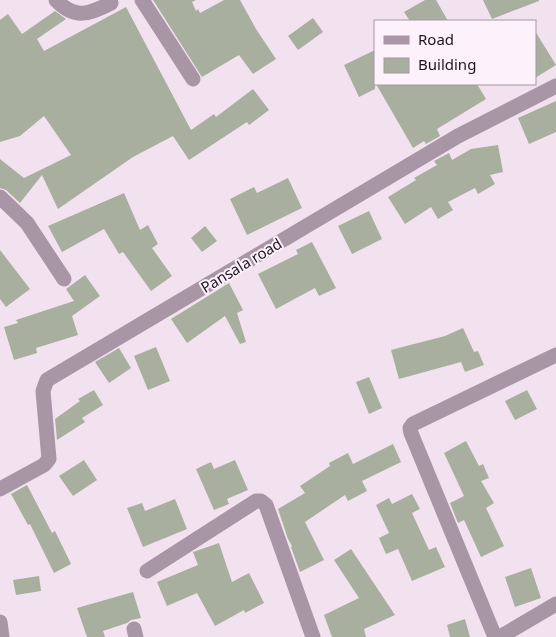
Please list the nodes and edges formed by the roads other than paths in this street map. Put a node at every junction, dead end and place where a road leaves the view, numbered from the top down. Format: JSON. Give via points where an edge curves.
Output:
{"nodes":[{"id":1,"x":56,"y":0,"type":"edge"},
{"id":2,"x":142,"y":0,"type":"edge"},
{"id":3,"x":111,"y":3,"type":"dead end"},
{"id":4,"x":193,"y":79,"type":"dead end"},
{"id":5,"x":556,"y":86,"type":"edge"},
{"id":6,"x":0,"y":197,"type":"edge"},
{"id":7,"x":64,"y":279,"type":"dead end"},
{"id":8,"x":556,"y":355,"type":"edge"},
{"id":9,"x":0,"y":489,"type":"edge"},
{"id":10,"x":147,"y":571,"type":"dead end"},
{"id":11,"x":556,"y":604,"type":"edge"},
{"id":12,"x":0,"y":622,"type":"edge"},
{"id":13,"x":2,"y":637,"type":"edge"},
{"id":14,"x":313,"y":637,"type":"edge"},
{"id":15,"x":495,"y":637,"type":"edge"},
{"id":16,"x":500,"y":637,"type":"edge"}],
"edges":[{"from":1,"to":3,"type":"street","via":[[72,12],[91,13]]},
{"from":2,"to":4,"type":"street"},
{"from":5,"to":9,"type":"street","name":"Pansala road","via":[[458,136],[47,380],[43,391],[48,459],[44,465]]},
{"from":6,"to":7,"type":"street","via":[[27,223]]},
{"from":8,"to":15,"type":"street","via":[[410,428]]},
{"from":10,"to":14,"type":"street","via":[[256,501],[261,501],[266,505]]},
{"from":11,"to":16,"type":"street"},
{"from":12,"to":13,"type":"street"}]}
